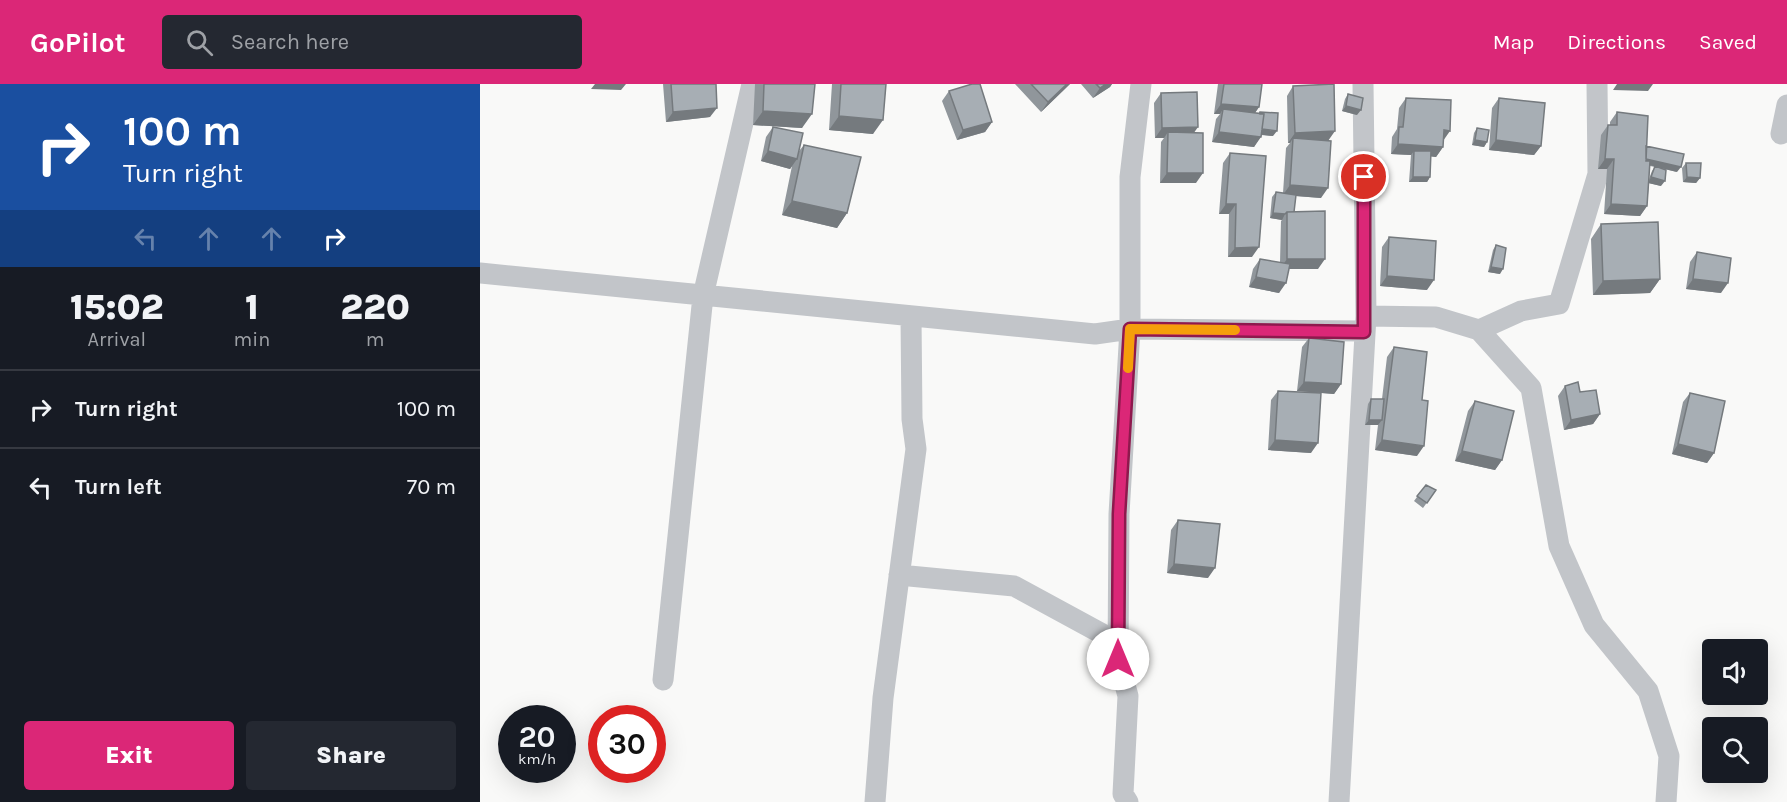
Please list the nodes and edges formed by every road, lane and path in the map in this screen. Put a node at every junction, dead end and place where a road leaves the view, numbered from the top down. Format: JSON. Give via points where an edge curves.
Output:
{"nodes":[{"id":1,"x":752,"y":84,"type":"edge"},
{"id":2,"x":1141,"y":84,"type":"edge"},
{"id":3,"x":1363,"y":84,"type":"edge"},
{"id":4,"x":1597,"y":84,"type":"edge"},
{"id":5,"x":1787,"y":105,"type":"edge"},
{"id":6,"x":1781,"y":134,"type":"dead end"},
{"id":7,"x":480,"y":273,"type":"edge"},
{"id":8,"x":703,"y":296,"type":"junction"},
{"id":9,"x":910,"y":317,"type":"junction"},
{"id":10,"x":1365,"y":324,"type":"junction"},
{"id":11,"x":1130,"y":329,"type":"junction"},
{"id":12,"x":1479,"y":330,"type":"junction"},
{"id":13,"x":899,"y":575,"type":"junction"},
{"id":14,"x":1119,"y":643,"type":"junction"},
{"id":15,"x":663,"y":680,"type":"dead end"},
{"id":16,"x":875,"y":802,"type":"edge"},
{"id":17,"x":1128,"y":802,"type":"edge"},
{"id":18,"x":1339,"y":802,"type":"edge"},
{"id":19,"x":1666,"y":802,"type":"edge"}],
"edges":[{"from":1,"to":8,"type":"street"},
{"from":2,"to":11,"type":"street","via":[[1130,177]]},
{"from":3,"to":10,"type":"street"},
{"from":4,"to":12,"type":"street","via":[[1598,174],[1559,304],[1521,311]]},
{"from":5,"to":6,"type":"street"},
{"from":7,"to":8,"type":"street"},
{"from":8,"to":9,"type":"street"},
{"from":8,"to":15,"type":"street"},
{"from":9,"to":11,"type":"street","via":[[1095,334]]},
{"from":9,"to":13,"type":"street","via":[[916,449]]},
{"from":10,"to":11,"type":"street"},
{"from":10,"to":12,"type":"street","via":[[1436,317]]},
{"from":10,"to":18,"type":"street"},
{"from":11,"to":14,"type":"street","via":[[1119,514]]},
{"from":12,"to":19,"type":"street","via":[[1531,388],[1559,546],[1594,625],[1648,691],[1669,756]]},
{"from":13,"to":14,"type":"street","via":[[1014,586]]},
{"from":13,"to":16,"type":"street"},
{"from":14,"to":17,"type":"street","via":[[1118,659],[1128,696],[1123,794]]}]}
